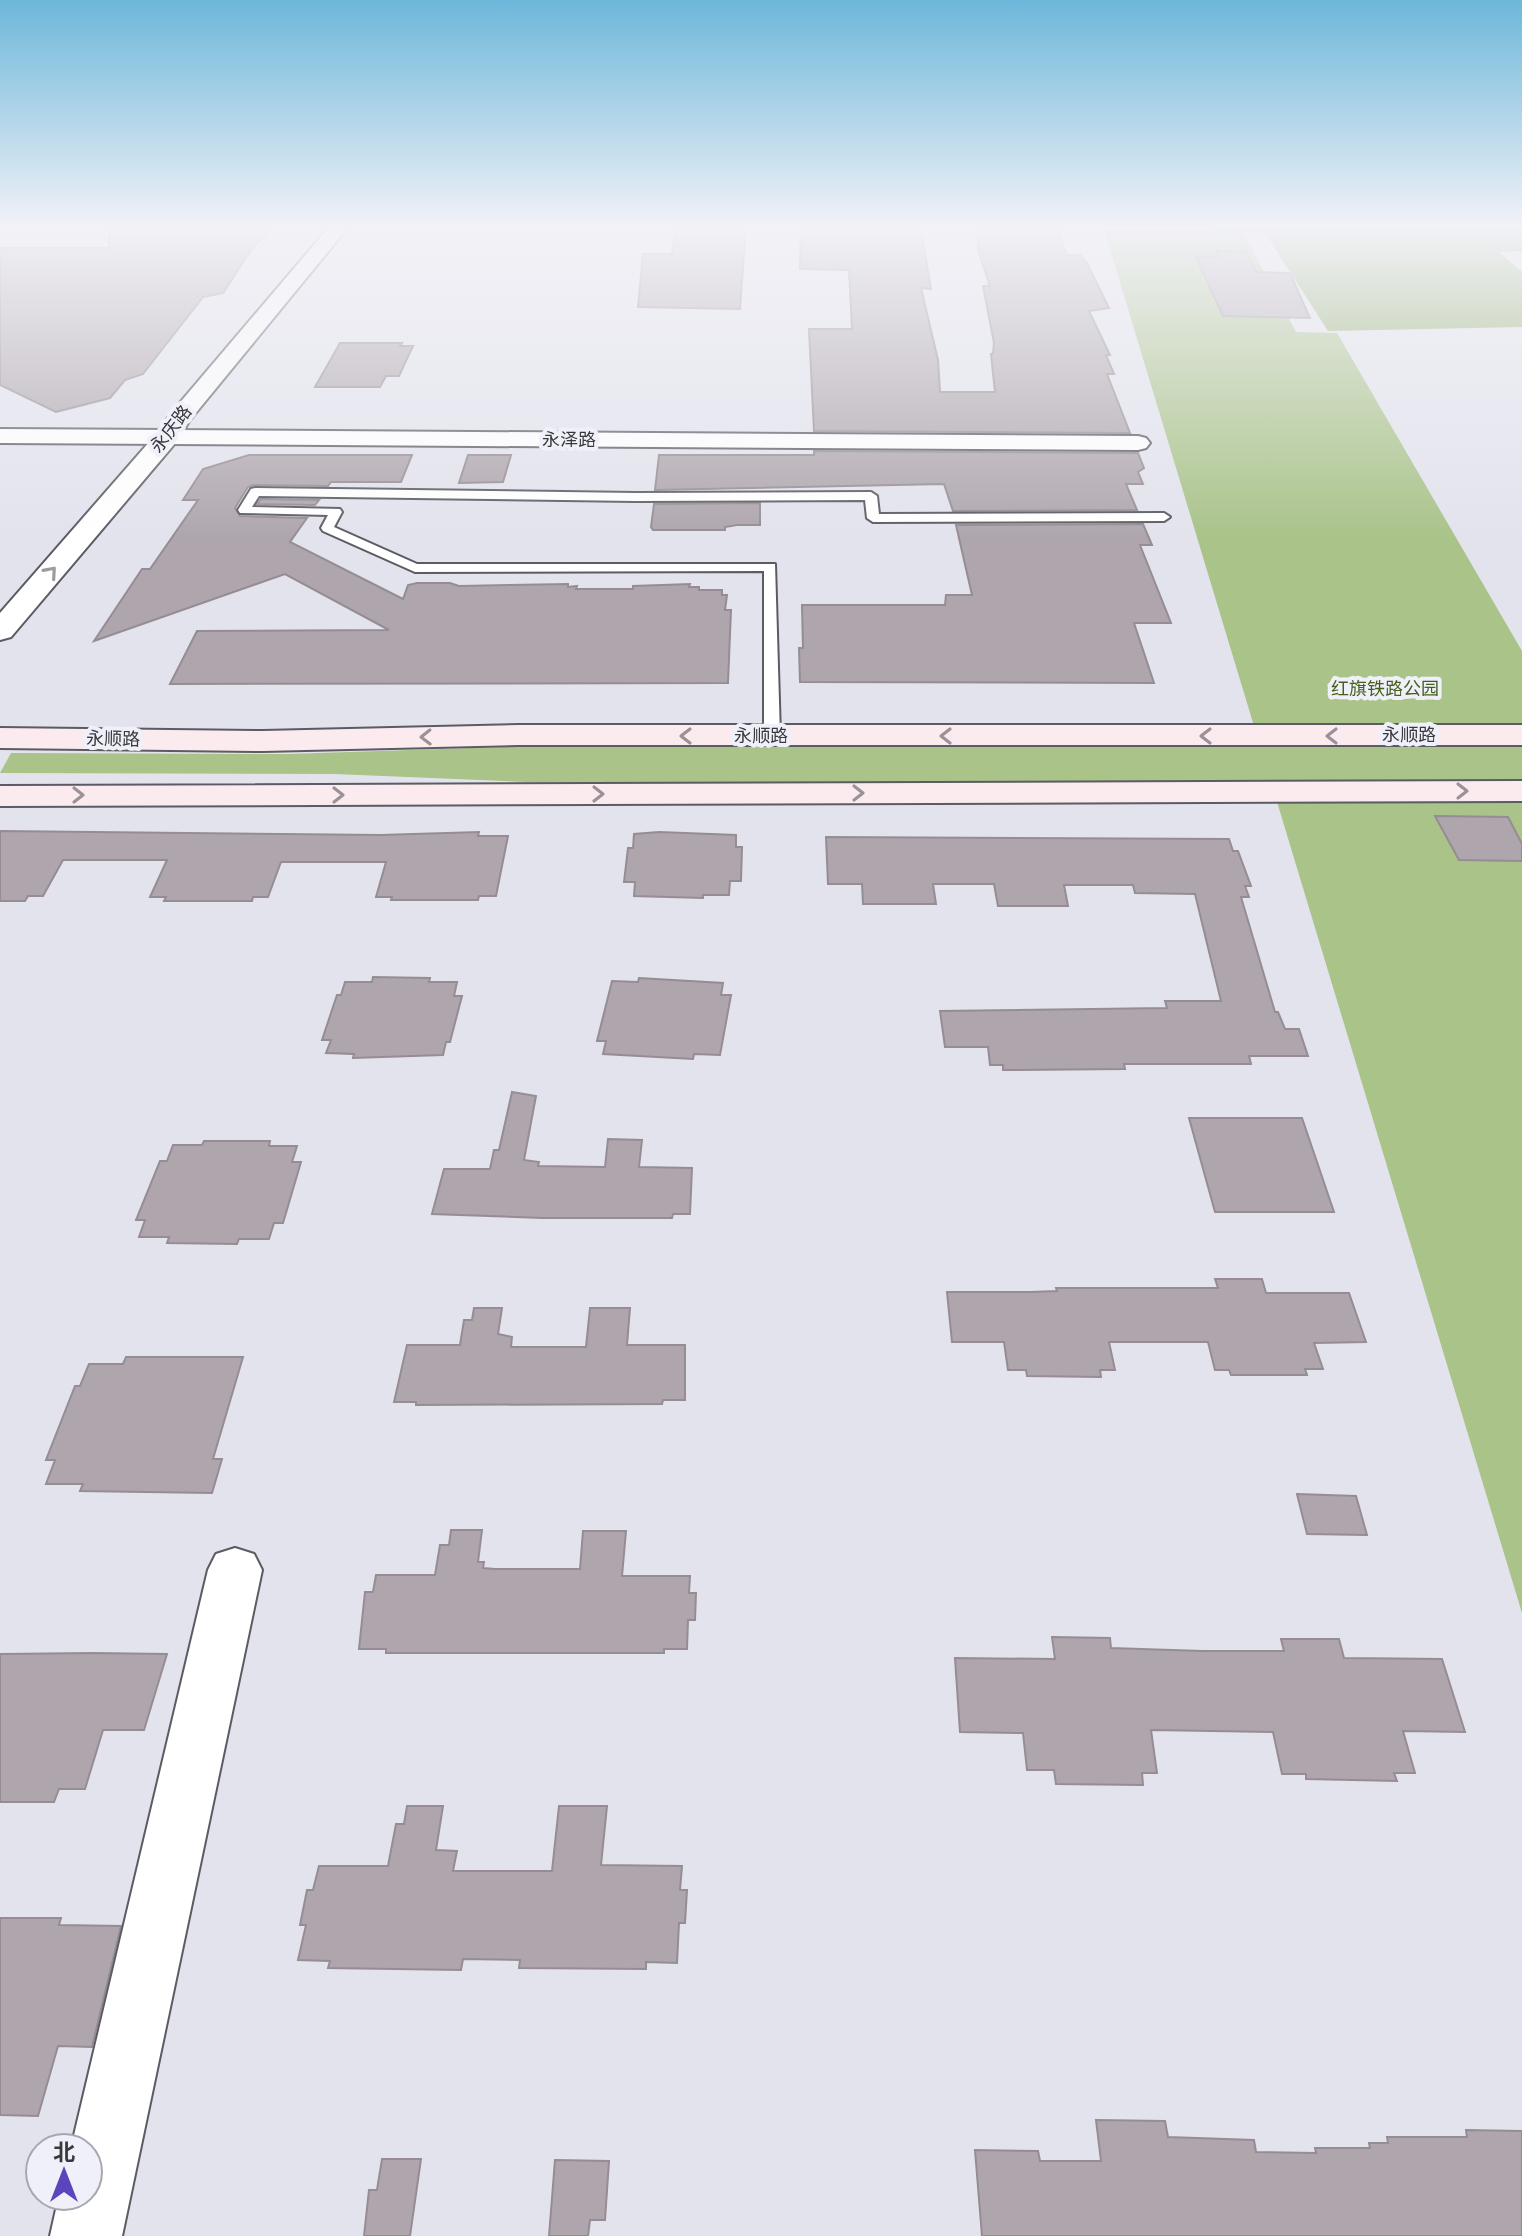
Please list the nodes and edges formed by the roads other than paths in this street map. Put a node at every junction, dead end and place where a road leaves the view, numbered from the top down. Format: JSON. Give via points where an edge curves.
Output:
{"nodes":[{"id":1,"x":237,"y":330,"type":"edge"},
{"id":2,"x":253,"y":330,"type":"edge"},
{"id":3,"x":0,"y":436,"type":"edge"},
{"id":4,"x":137,"y":437,"type":"junction"},
{"id":5,"x":167,"y":438,"type":"junction"},
{"id":6,"x":1138,"y":443,"type":"dead end"},
{"id":7,"x":1164,"y":517,"type":"dead end"},
{"id":8,"x":0,"y":596,"type":"edge"},
{"id":9,"x":0,"y":631,"type":"edge"},
{"id":10,"x":1522,"y":735,"type":"edge"},
{"id":11,"x":772,"y":736,"type":"junction"},
{"id":12,"x":0,"y":738,"type":"edge"},
{"id":13,"x":1522,"y":791,"type":"edge"},
{"id":14,"x":0,"y":796,"type":"edge"},
{"id":15,"x":235,"y":1570,"type":"dead end"},
{"id":16,"x":86,"y":2236,"type":"edge"}],
"edges":[{"from":1,"to":4,"type":"street","name":"永庆路"},
{"from":2,"to":5,"type":"street","name":"永庆路"},
{"from":3,"to":4,"type":"street","name":"永泽路"},
{"from":4,"to":5,"type":"street","name":"永泽路"},
{"from":4,"to":8,"type":"street","name":"永庆路"},
{"from":5,"to":6,"type":"street","name":"永泽路"},
{"from":9,"to":5,"type":"street","name":"永庆路","one_way":true},
{"from":7,"to":11,"type":"lane","via":[[873,518],[871,496],[255,492],[244,510],[336,512],[327,528],[415,568],[770,567]]},
{"from":10,"to":11,"type":"main road","name":"永顺路","one_way":true},
{"from":11,"to":12,"type":"main road","name":"永顺路","one_way":true},
{"from":14,"to":13,"type":"main road","one_way":true},
{"from":15,"to":16,"type":"street"}]}
